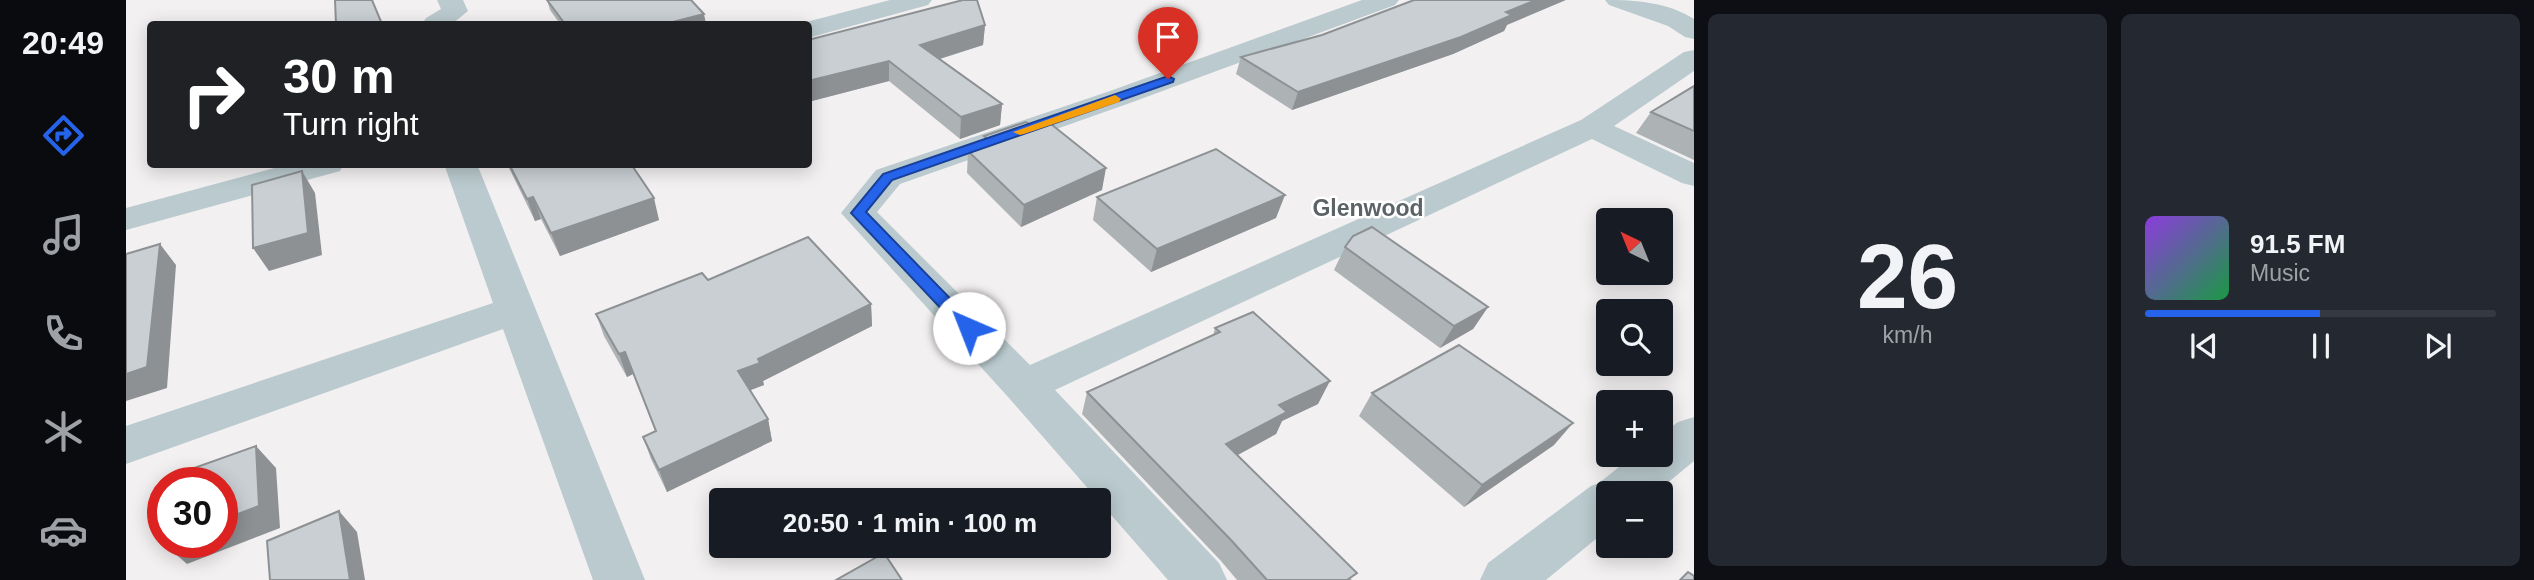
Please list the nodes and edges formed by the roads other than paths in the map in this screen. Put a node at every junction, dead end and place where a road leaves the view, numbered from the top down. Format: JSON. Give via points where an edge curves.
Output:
{"nodes":[{"id":1,"x":450,"y":0,"type":"edge"},
{"id":2,"x":919,"y":0,"type":"edge"},
{"id":3,"x":1386,"y":0,"type":"edge"},
{"id":4,"x":1618,"y":0,"type":"edge"},
{"id":5,"x":440,"y":21,"type":"edge"},
{"id":6,"x":812,"y":29,"type":"edge"},
{"id":7,"x":1694,"y":31,"type":"edge"},
{"id":8,"x":1694,"y":58,"type":"edge"},
{"id":9,"x":1592,"y":127,"type":"junction"},
{"id":10,"x":310,"y":168,"type":"edge"},
{"id":11,"x":462,"y":168,"type":"edge"},
{"id":12,"x":1694,"y":176,"type":"edge"},
{"id":13,"x":126,"y":219,"type":"edge"},
{"id":14,"x":515,"y":310,"type":"junction"},
{"id":15,"x":1024,"y":386,"type":"junction"},
{"id":16,"x":1694,"y":435,"type":"edge"},
{"id":17,"x":126,"y":445,"type":"edge"},
{"id":18,"x":1635,"y":481,"type":"edge"},
{"id":19,"x":1596,"y":510,"type":"edge"},
{"id":20,"x":616,"y":579,"type":"edge"},
{"id":21,"x":1201,"y":580,"type":"edge"},
{"id":22,"x":1506,"y":580,"type":"edge"}],
"edges":[{"from":1,"to":5,"type":"street","via":[[456,11]]},
{"from":2,"to":6,"type":"street"},
{"from":3,"to":15,"type":"street","via":[[887,177],[859,213]]},
{"from":4,"to":7,"type":"street","via":[[1677,20]]},
{"from":8,"to":9,"type":"street"},
{"from":9,"to":12,"type":"street"},
{"from":9,"to":15,"type":"street"},
{"from":10,"to":13,"type":"street"},
{"from":11,"to":14,"type":"street"},
{"from":14,"to":17,"type":"street"},
{"from":14,"to":20,"type":"street"},
{"from":15,"to":21,"type":"street"},
{"from":16,"to":18,"type":"street"},
{"from":19,"to":22,"type":"street"}]}
